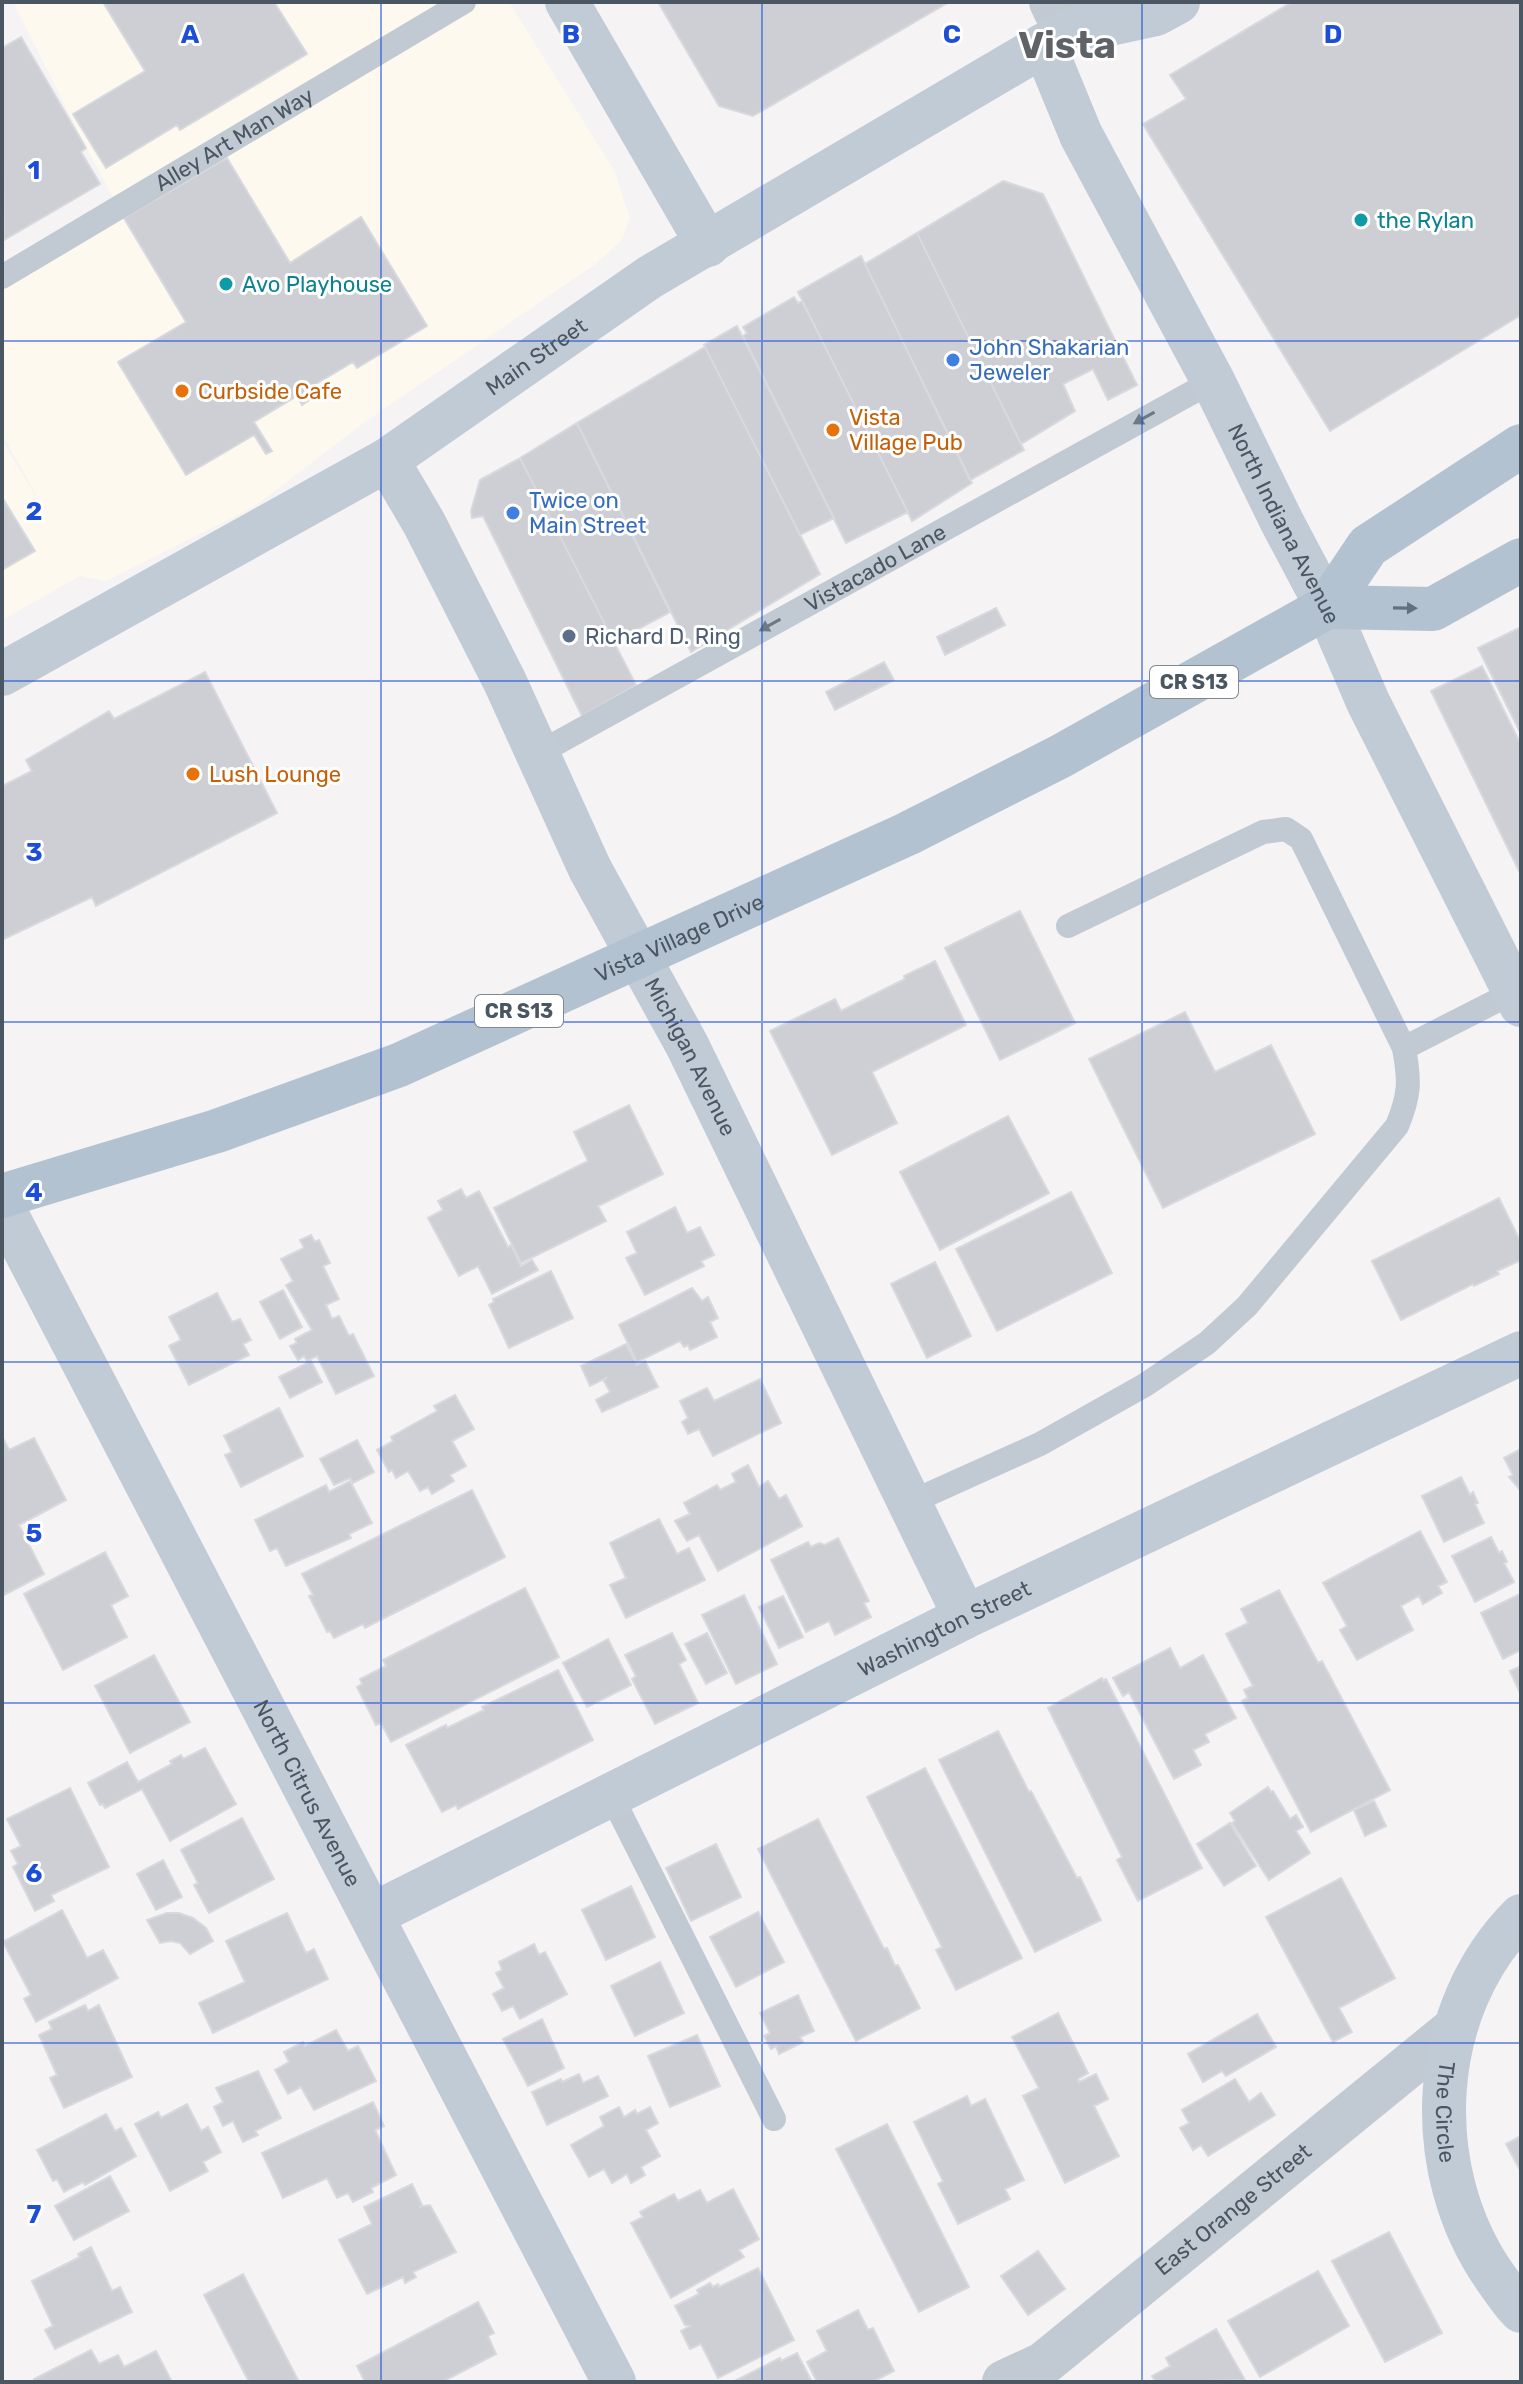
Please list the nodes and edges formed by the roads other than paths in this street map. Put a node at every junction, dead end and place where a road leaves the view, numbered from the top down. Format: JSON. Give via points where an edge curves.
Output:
{"nodes":[{"id":1,"x":464,"y":2,"type":"edge"},
{"id":2,"x":567,"y":2,"type":"edge"},
{"id":3,"x":1126,"y":2,"type":"edge"},
{"id":4,"x":1178,"y":2,"type":"edge"},
{"id":5,"x":1054,"y":27,"type":"edge"},
{"id":6,"x":708,"y":245,"type":"junction"},
{"id":7,"x":2,"y":277,"type":"edge"},
{"id":8,"x":1213,"y":381,"type":"junction"},
{"id":9,"x":1521,"y":446,"type":"edge"},
{"id":10,"x":387,"y":460,"type":"junction"},
{"id":11,"x":1521,"y":560,"type":"edge"},
{"id":12,"x":1327,"y":607,"type":"junction"},
{"id":13,"x":2,"y":674,"type":"edge"},
{"id":14,"x":537,"y":754,"type":"junction"},
{"id":15,"x":1068,"y":926,"type":"dead end"},
{"id":16,"x":638,"y":957,"type":"junction"},
{"id":17,"x":1518,"y":999,"type":"edge"},
{"id":18,"x":1404,"y":1048,"type":"junction"},
{"id":19,"x":2,"y":1196,"type":"edge"},
{"id":20,"x":2,"y":1206,"type":"edge"},
{"id":21,"x":1521,"y":1353,"type":"edge"},
{"id":22,"x":909,"y":1503,"type":"junction"},
{"id":23,"x":965,"y":1617,"type":"junction"},
{"id":24,"x":611,"y":1795,"type":"junction"},
{"id":25,"x":372,"y":1915,"type":"junction"},
{"id":26,"x":1521,"y":1916,"type":"edge"},
{"id":27,"x":1455,"y":2028,"type":"junction"},
{"id":28,"x":774,"y":2119,"type":"dead end"},
{"id":29,"x":1521,"y":2311,"type":"edge"},
{"id":30,"x":614,"y":2382,"type":"edge"},
{"id":31,"x":1004,"y":2382,"type":"edge"}],
"edges":[{"from":1,"to":7,"type":"lane","name":"Alley Art Man Way"},
{"from":2,"to":6,"type":"street"},
{"from":3,"to":5,"type":"street","name":"Main Street"},
{"from":4,"to":5,"type":"street","name":"Main Street","via":[[1156,14]]},
{"from":5,"to":6,"type":"street","name":"Main Street"},
{"from":5,"to":8,"type":"street","name":"North Indiana Avenue","via":[[1081,135]]},
{"from":6,"to":10,"type":"street","name":"Main Street","via":[[650,277]]},
{"from":8,"to":12,"type":"street","name":"North Indiana Avenue"},
{"from":8,"to":14,"type":"lane","name":"Vistacado Lane","one_way":true},
{"from":9,"to":12,"type":"main road","name":"Vista Village Drive","number":"CR S13","via":[[1368,546]]},
{"from":10,"to":13,"type":"street","name":"Main Street"},
{"from":10,"to":14,"type":"street","name":"Michigan Avenue","via":[[424,523]]},
{"from":12,"to":11,"type":"main road","one_way":true,"via":[[1433,609]]},
{"from":12,"to":16,"type":"main road","name":"Vista Village Drive","number":"CR S13","via":[[1047,764]]},
{"from":12,"to":17,"type":"street","name":"North Indiana Avenue","via":[[1368,702]]},
{"from":14,"to":16,"type":"street","name":"Michigan Avenue"},
{"from":15,"to":18,"type":"lane","via":[[1263,832],[1286,829],[1301,839]]},
{"from":16,"to":19,"type":"main road","name":"Vista Village Drive","number":"CR S13","via":[[399,1065],[217,1131]]},
{"from":16,"to":22,"type":"street","name":"Michigan Avenue","via":[[687,1045]]},
{"from":17,"to":18,"type":"lane"},
{"from":18,"to":22,"type":"lane","via":[[1407,1101],[1397,1126],[1247,1306],[1207,1343],[1040,1444]]},
{"from":20,"to":25,"type":"street","name":"North Citrus Avenue"},
{"from":21,"to":23,"type":"street","name":"Washington Street"},
{"from":22,"to":23,"type":"street","name":"Michigan Avenue"},
{"from":23,"to":24,"type":"street","name":"Washington Street"},
{"from":24,"to":25,"type":"street","name":"Washington Street"},
{"from":24,"to":28,"type":"lane"},
{"from":25,"to":30,"type":"street","name":"North Citrus Avenue"},
{"from":26,"to":27,"type":"street","name":"The Circle","via":[[1477,1976]]},
{"from":27,"to":29,"type":"street","name":"The Circle","via":[[1444,2086],[1445,2145],[1457,2203],[1481,2257]]},
{"from":27,"to":31,"type":"street","name":"East Orange Street","via":[[1043,2364]]}]}
